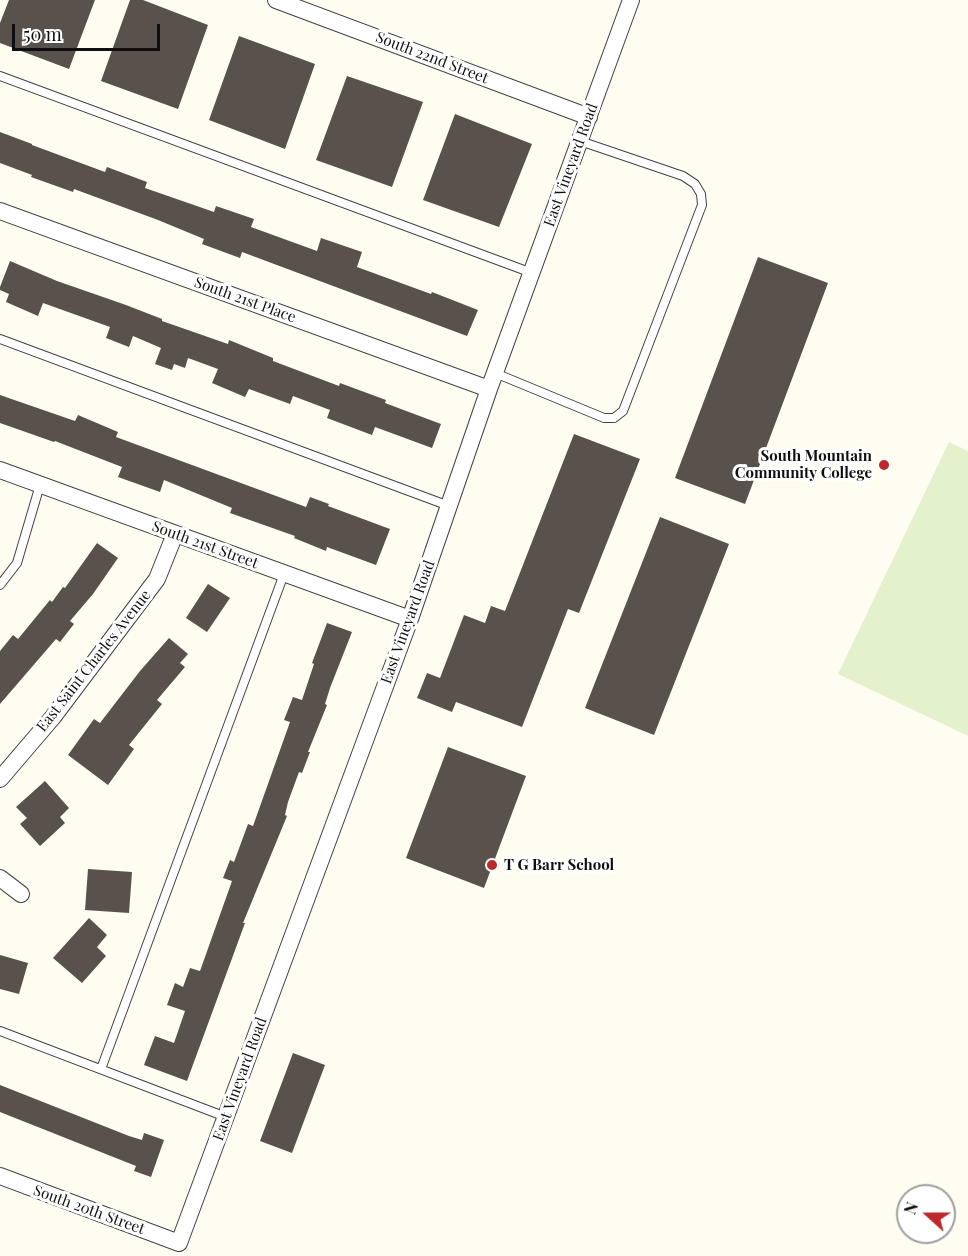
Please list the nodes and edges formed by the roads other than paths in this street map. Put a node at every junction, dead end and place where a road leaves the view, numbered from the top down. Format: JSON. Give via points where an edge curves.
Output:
{"nodes":[{"id":1,"x":276,"y":0,"type":"edge"},
{"id":2,"x":631,"y":0,"type":"edge"},
{"id":3,"x":0,"y":76,"type":"edge"},
{"id":4,"x":589,"y":117,"type":"junction"},
{"id":5,"x":580,"y":141,"type":"junction"},
{"id":6,"x":0,"y":211,"type":"edge"},
{"id":7,"x":532,"y":273,"type":"junction"},
{"id":8,"x":0,"y":339,"type":"edge"},
{"id":9,"x":492,"y":381,"type":"junction"},
{"id":10,"x":0,"y":470,"type":"edge"},
{"id":11,"x":40,"y":485,"type":"junction"},
{"id":12,"x":449,"y":506,"type":"junction"},
{"id":13,"x":175,"y":534,"type":"junction"},
{"id":14,"x":284,"y":574,"type":"junction"},
{"id":15,"x":0,"y":585,"type":"edge"},
{"id":16,"x":410,"y":619,"type":"junction"},
{"id":17,"x":0,"y":779,"type":"edge"},
{"id":18,"x":0,"y":878,"type":"edge"},
{"id":19,"x":21,"y":894,"type":"dead end"},
{"id":20,"x":0,"y":1032,"type":"edge"},
{"id":21,"x":101,"y":1070,"type":"junction"},
{"id":22,"x":226,"y":1117,"type":"junction"},
{"id":23,"x":0,"y":1176,"type":"edge"},
{"id":24,"x":179,"y":1243,"type":"joint"}],
"edges":[{"from":1,"to":4,"type":"street","name":"South 22nd Street"},
{"from":2,"to":4,"type":"street","name":"East Vineyard Road"},
{"from":3,"to":7,"type":"lane"},
{"from":4,"to":5,"type":"street","name":"East Vineyard Road"},
{"from":5,"to":7,"type":"street","name":"East Vineyard Road"},
{"from":5,"to":9,"type":"lane","via":[[683,176],[695,184],[702,205],[623,411],[614,418],[604,418]]},
{"from":6,"to":9,"type":"street","name":"South 21st Place"},
{"from":7,"to":9,"type":"street","name":"East Vineyard Road"},
{"from":8,"to":12,"type":"lane"},
{"from":9,"to":12,"type":"street","name":"East Vineyard Road"},
{"from":10,"to":11,"type":"street","name":"South 21st Street"},
{"from":11,"to":13,"type":"street","name":"South 21st Street"},
{"from":11,"to":15,"type":"lane","via":[[17,563]]},
{"from":12,"to":16,"type":"street","name":"East Vineyard Road"},
{"from":13,"to":14,"type":"street","name":"South 21st Street"},
{"from":13,"to":17,"type":"street","name":"East Saint Charles Avenue","via":[[157,579]]},
{"from":14,"to":16,"type":"street","name":"South 21st Street"},
{"from":14,"to":21,"type":"lane"},
{"from":16,"to":22,"type":"street","name":"East Vineyard Road"},
{"from":18,"to":19,"type":"street"},
{"from":20,"to":21,"type":"lane"},
{"from":21,"to":22,"type":"lane"},
{"from":22,"to":24,"type":"street","name":"East Vineyard Road"},
{"from":23,"to":24,"type":"street","name":"South 20th Street"}]}
